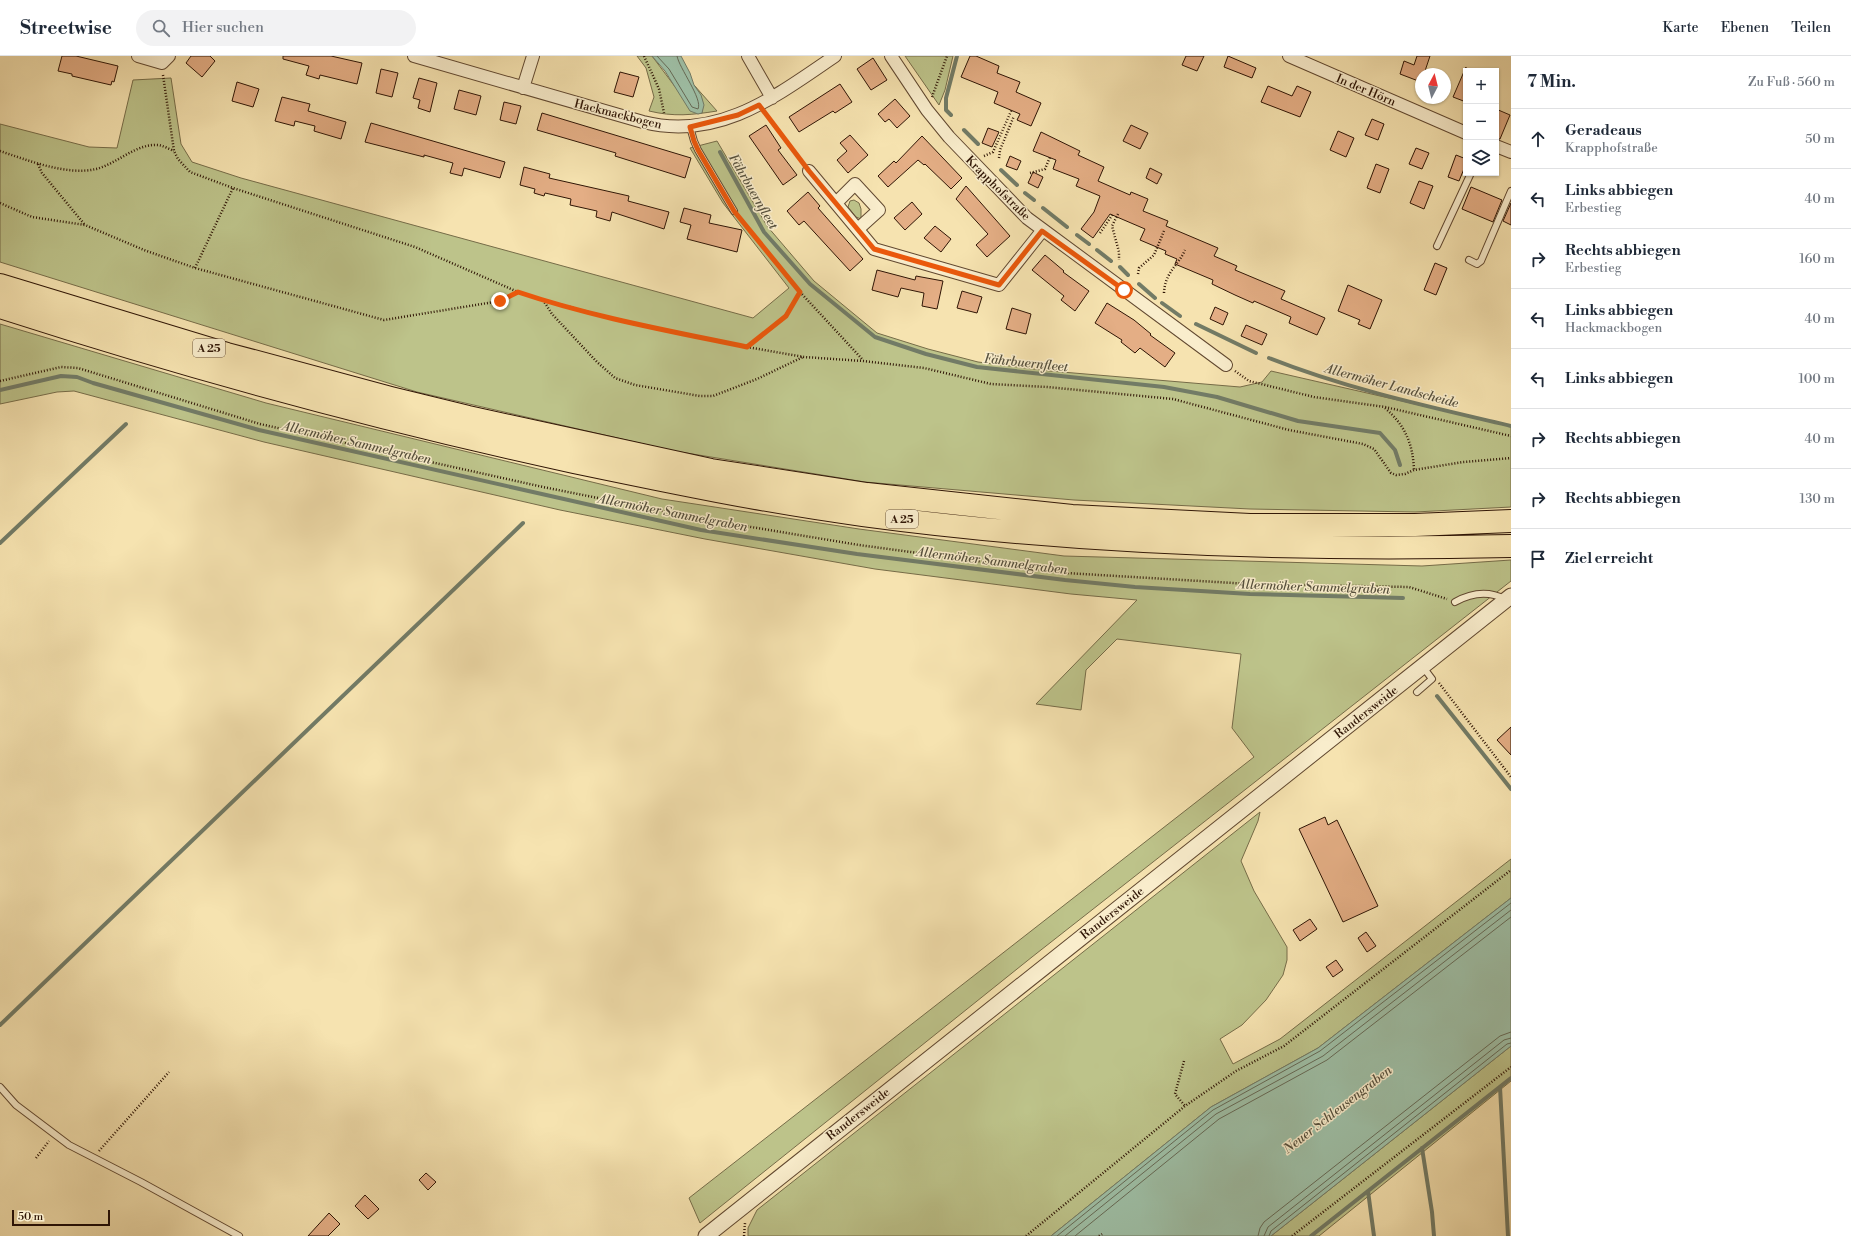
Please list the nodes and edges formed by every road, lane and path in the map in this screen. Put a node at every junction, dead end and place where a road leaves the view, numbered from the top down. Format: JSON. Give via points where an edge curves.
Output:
{"nodes":[{"id":1,"x":138,"y":56,"type":"edge"},
{"id":2,"x":414,"y":56,"type":"edge"},
{"id":3,"x":533,"y":56,"type":"edge"},
{"id":4,"x":644,"y":56,"type":"edge"},
{"id":5,"x":748,"y":56,"type":"edge"},
{"id":6,"x":835,"y":56,"type":"edge"},
{"id":7,"x":891,"y":56,"type":"edge"},
{"id":8,"x":947,"y":56,"type":"edge"},
{"id":9,"x":1289,"y":56,"type":"edge"},
{"id":10,"x":165,"y":59,"type":"edge"},
{"id":11,"x":524,"y":88,"type":"junction"},
{"id":12,"x":772,"y":98,"type":"junction"},
{"id":13,"x":759,"y":105,"type":"junction"},
{"id":14,"x":1012,"y":109,"type":"dead end"},
{"id":15,"x":927,"y":110,"type":"junction"},
{"id":16,"x":1014,"y":116,"type":"dead end"},
{"id":17,"x":662,"y":126,"type":"junction"},
{"id":18,"x":690,"y":127,"type":"junction"},
{"id":19,"x":1463,"y":132,"type":"edge"},
{"id":20,"x":1499,"y":147,"type":"edge"},
{"id":21,"x":0,"y":151,"type":"edge"},
{"id":22,"x":174,"y":151,"type":"junction"},
{"id":23,"x":1511,"y":152,"type":"edge"},
{"id":24,"x":983,"y":156,"type":"dead end"},
{"id":25,"x":1050,"y":156,"type":"dead end"},
{"id":26,"x":999,"y":158,"type":"dead end"},
{"id":27,"x":38,"y":164,"type":"junction"},
{"id":28,"x":809,"y":171,"type":"joint"},
{"id":29,"x":1030,"y":173,"type":"dead end"},
{"id":30,"x":1470,"y":176,"type":"edge"},
{"id":31,"x":233,"y":188,"type":"junction"},
{"id":32,"x":1511,"y":191,"type":"edge"},
{"id":33,"x":0,"y":203,"type":"edge"},
{"id":34,"x":836,"y":203,"type":"junction"},
{"id":35,"x":734,"y":211,"type":"joint"},
{"id":36,"x":1113,"y":214,"type":"dead end"},
{"id":37,"x":1118,"y":214,"type":"dead end"},
{"id":38,"x":85,"y":225,"type":"junction"},
{"id":39,"x":858,"y":229,"type":"junction"},
{"id":40,"x":1042,"y":231,"type":"junction"},
{"id":41,"x":1164,"y":232,"type":"dead end"},
{"id":42,"x":1100,"y":233,"type":"dead end"},
{"id":43,"x":1437,"y":246,"type":"dead end"},
{"id":44,"x":1186,"y":250,"type":"dead end"},
{"id":45,"x":1118,"y":260,"type":"dead end"},
{"id":46,"x":1469,"y":260,"type":"dead end"},
{"id":47,"x":195,"y":268,"type":"junction"},
{"id":48,"x":1138,"y":274,"type":"dead end"},
{"id":49,"x":0,"y":278,"type":"edge"},
{"id":50,"x":0,"y":285,"type":"edge"},
{"id":51,"x":518,"y":292,"type":"junction"},
{"id":52,"x":800,"y":292,"type":"junction"},
{"id":53,"x":1164,"y":292,"type":"dead end"},
{"id":54,"x":28,"y":294,"type":"junction"},
{"id":55,"x":543,"y":300,"type":"junction"},
{"id":56,"x":0,"y":307,"type":"edge"},
{"id":57,"x":747,"y":347,"type":"junction"},
{"id":58,"x":804,"y":357,"type":"junction"},
{"id":59,"x":863,"y":361,"type":"junction"},
{"id":60,"x":1226,"y":365,"type":"joint"},
{"id":61,"x":1385,"y":407,"type":"junction"},
{"id":62,"x":1511,"y":436,"type":"edge"},
{"id":63,"x":1511,"y":458,"type":"edge"},
{"id":64,"x":1414,"y":470,"type":"junction"},
{"id":65,"x":1511,"y":521,"type":"edge"},
{"id":66,"x":1511,"y":546,"type":"edge"},
{"id":67,"x":1509,"y":598,"type":"edge"},
{"id":68,"x":1455,"y":602,"type":"dead end"},
{"id":69,"x":1423,"y":667,"type":"junction"},
{"id":70,"x":1432,"y":679,"type":"junction"},
{"id":71,"x":1417,"y":692,"type":"dead end"},
{"id":72,"x":1511,"y":777,"type":"edge"},
{"id":73,"x":1511,"y":870,"type":"edge"},
{"id":74,"x":1184,"y":1061,"type":"dead end"},
{"id":75,"x":1511,"y":1067,"type":"edge"},
{"id":76,"x":169,"y":1072,"type":"dead end"},
{"id":77,"x":0,"y":1087,"type":"edge"},
{"id":78,"x":1185,"y":1106,"type":"junction"},
{"id":79,"x":54,"y":1134,"type":"junction"},
{"id":80,"x":36,"y":1158,"type":"dead end"},
{"id":81,"x":93,"y":1158,"type":"junction"},
{"id":82,"x":712,"y":1234,"type":"edge"},
{"id":83,"x":239,"y":1236,"type":"edge"},
{"id":84,"x":1026,"y":1236,"type":"edge"},
{"id":85,"x":1292,"y":1236,"type":"edge"}],
"edges":[{"from":1,"to":10,"type":"street"},
{"from":2,"to":11,"type":"street","name":"Hackmackbogen"},
{"from":3,"to":11,"type":"street"},
{"from":4,"to":17,"type":"path","via":[[662,97]]},
{"from":5,"to":12,"type":"street"},
{"from":6,"to":12,"type":"street","name":"Hackmackbogen"},
{"from":7,"to":15,"type":"street","name":"Krapphofstraße"},
{"from":8,"to":15,"type":"path"},
{"from":9,"to":19,"type":"street","name":"In der Hörn"},
{"from":10,"to":22,"type":"path"},
{"from":11,"to":17,"type":"street","name":"Hackmackbogen"},
{"from":12,"to":13,"type":"street","name":"Hackmackbogen"},
{"from":13,"to":18,"type":"street","name":"Hackmackbogen","via":[[738,115]]},
{"from":13,"to":28,"type":"path"},
{"from":14,"to":24,"type":"path","via":[[993,152]]},
{"from":15,"to":40,"type":"street","name":"Krapphofstraße","via":[[948,138]]},
{"from":16,"to":26,"type":"path"},
{"from":17,"to":18,"type":"street","name":"Hackmackbogen"},
{"from":18,"to":35,"type":"lane","via":[[698,150]]},
{"from":20,"to":23,"type":"street"},
{"from":21,"to":27,"type":"path"},
{"from":22,"to":27,"type":"path","via":[[159,145],[141,148],[96,169],[67,170]]},
{"from":22,"to":31,"type":"path","via":[[190,172]]},
{"from":25,"to":29,"type":"path","via":[[1044,169]]},
{"from":27,"to":38,"type":"path"},
{"from":28,"to":34,"type":"street"},
{"from":30,"to":43,"type":"lane"},
{"from":31,"to":47,"type":"path"},
{"from":31,"to":51,"type":"path","via":[[415,247]]},
{"from":32,"to":46,"type":"lane","via":[[1481,261],[1477,264]]},
{"from":33,"to":38,"type":"path","via":[[32,218]]},
{"from":34,"to":39,"type":"street"},
{"from":34,"to":39,"type":"street","via":[[855,184],[879,210]]},
{"from":35,"to":52,"type":"path"},
{"from":36,"to":42,"type":"path"},
{"from":37,"to":45,"type":"path","via":[[1112,226],[1119,252]]},
{"from":38,"to":47,"type":"path"},
{"from":39,"to":40,"type":"street","via":[[874,249],[999,285]]},
{"from":40,"to":60,"type":"street","name":"Krapphofstraße"},
{"from":41,"to":48,"type":"path","via":[[1154,255],[1139,268]]},
{"from":44,"to":53,"type":"path","via":[[1171,270]]},
{"from":47,"to":51,"type":"path","via":[[384,320],[500,301]]},
{"from":49,"to":54,"type":"highway"},
{"from":50,"to":54,"type":"highway","number":"A 25"},
{"from":51,"to":55,"type":"path"},
{"from":52,"to":57,"type":"path","via":[[786,316]]},
{"from":52,"to":59,"type":"path"},
{"from":54,"to":65,"type":"highway","number":"A 25","via":[[227,354],[468,417],[711,470],[867,494],[1072,516],[1250,525],[1415,525]]},
{"from":55,"to":57,"type":"path","via":[[634,324]]},
{"from":55,"to":58,"type":"path","via":[[552,314],[597,362],[615,378],[635,385],[713,396]]},
{"from":56,"to":66,"type":"highway","number":"A 25","via":[[304,398],[463,438],[708,490],[864,515],[1070,537],[1250,546]]},
{"from":57,"to":58,"type":"path"},
{"from":58,"to":59,"type":"path"},
{"from":59,"to":64,"type":"path","via":[[924,368],[991,384],[1173,399],[1289,430],[1363,444],[1374,449],[1390,473],[1405,474]]},
{"from":60,"to":61,"type":"path","via":[[1249,381],[1314,397]]},
{"from":61,"to":62,"type":"path"},
{"from":61,"to":64,"type":"path","via":[[1397,418],[1407,436],[1413,452]]},
{"from":63,"to":64,"type":"path"},
{"from":67,"to":68,"type":"lane","via":[[1484,593],[1467,595]]},
{"from":67,"to":69,"type":"street","name":"Randersweide"},
{"from":69,"to":70,"type":"lane"},
{"from":69,"to":82,"type":"street","name":"Randersweide"},
{"from":70,"to":71,"type":"lane"},
{"from":70,"to":72,"type":"path","via":[[1439,683]]},
{"from":73,"to":78,"type":"path","via":[[1284,1046],[1236,1071]]},
{"from":74,"to":78,"type":"path","via":[[1175,1094]]},
{"from":75,"to":85,"type":"path"},
{"from":76,"to":81,"type":"path"},
{"from":77,"to":79,"type":"lane","via":[[16,1105]]},
{"from":78,"to":84,"type":"path"},
{"from":79,"to":80,"type":"path"},
{"from":79,"to":81,"type":"lane"},
{"from":81,"to":83,"type":"lane"}]}
